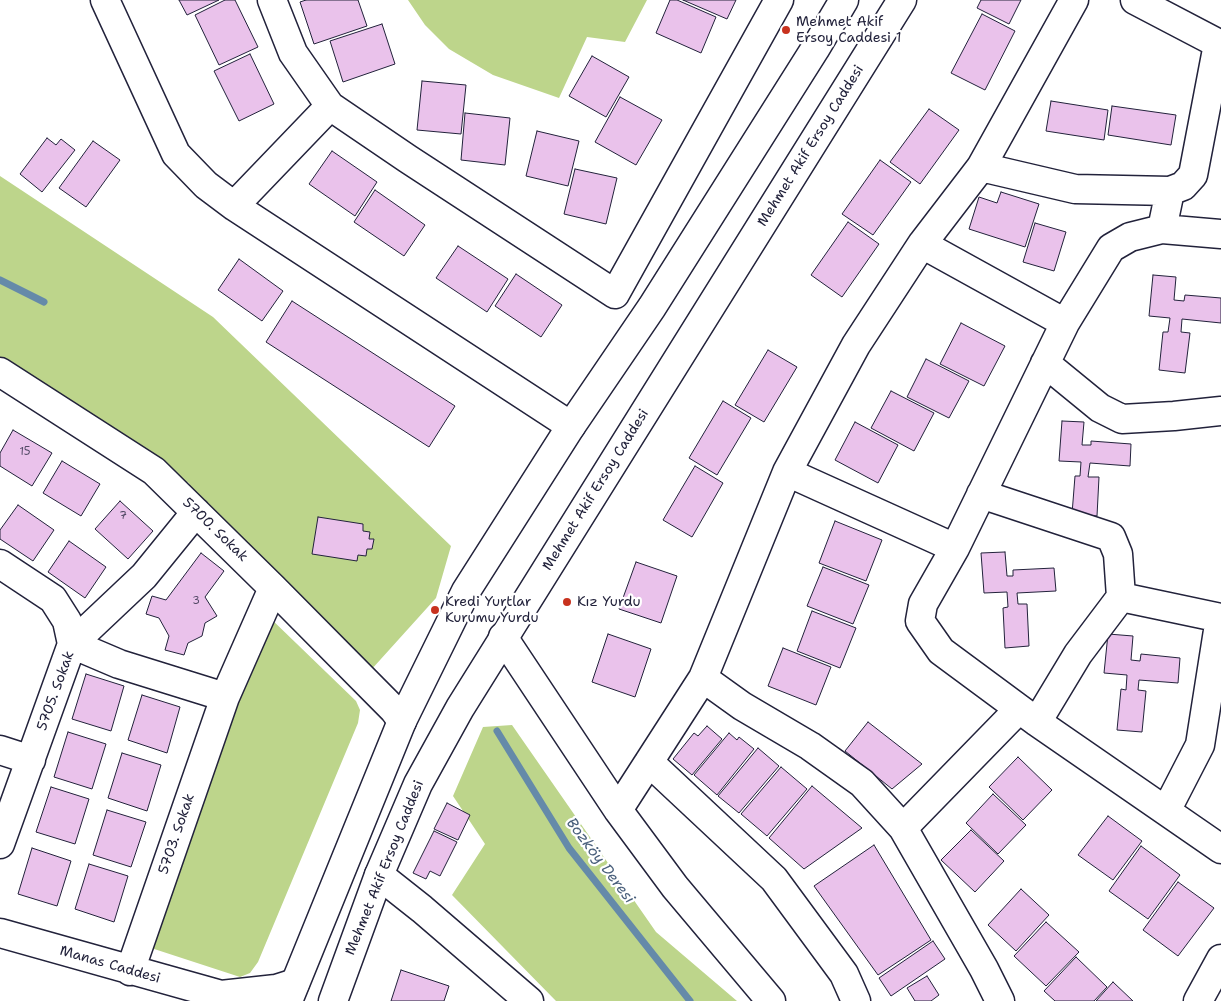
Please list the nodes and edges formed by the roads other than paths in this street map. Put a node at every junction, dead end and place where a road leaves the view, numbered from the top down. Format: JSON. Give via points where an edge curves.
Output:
{"nodes":[{"id":1,"x":105,"y":0,"type":"edge"},
{"id":2,"x":272,"y":0,"type":"edge"},
{"id":3,"x":779,"y":0,"type":"edge"},
{"id":4,"x":844,"y":0,"type":"edge"},
{"id":5,"x":902,"y":0,"type":"edge"},
{"id":6,"x":1074,"y":0,"type":"edge"},
{"id":7,"x":1135,"y":0,"type":"edge"},
{"id":8,"x":1220,"y":45,"type":"edge"},
{"id":9,"x":330,"y":106,"type":"junction"},
{"id":10,"x":981,"y":167,"type":"junction"},
{"id":11,"x":1170,"y":191,"type":"junction"},
{"id":12,"x":234,"y":206,"type":"junction"},
{"id":13,"x":1162,"y":229,"type":"junction"},
{"id":14,"x":1221,"y":234,"type":"edge"},
{"id":15,"x":922,"y":244,"type":"junction"},
{"id":16,"x":1065,"y":323,"type":"junction"},
{"id":17,"x":1045,"y":363,"type":"junction"},
{"id":18,"x":0,"y":372,"type":"edge"},
{"id":19,"x":1221,"y":411,"type":"edge"},
{"id":20,"x":571,"y":426,"type":"junction"},
{"id":21,"x":787,"y":472,"type":"junction"},
{"id":22,"x":981,"y":494,"type":"junction"},
{"id":23,"x":196,"y":512,"type":"junction"},
{"id":24,"x":955,"y":548,"type":"junction"},
{"id":25,"x":0,"y":564,"type":"edge"},
{"id":26,"x":274,"y":588,"type":"junction"},
{"id":27,"x":1121,"y":597,"type":"junction"},
{"id":28,"x":1220,"y":618,"type":"edge"},
{"id":29,"x":503,"y":637,"type":"junction"},
{"id":30,"x":72,"y":644,"type":"junction"},
{"id":31,"x":703,"y":678,"type":"junction"},
{"id":32,"x":225,"y":697,"type":"junction"},
{"id":33,"x":1028,"y":716,"type":"junction"},
{"id":34,"x":402,"y":721,"type":"junction"},
{"id":35,"x":0,"y":750,"type":"edge"},
{"id":36,"x":31,"y":760,"type":"junction"},
{"id":37,"x":649,"y":762,"type":"junction"},
{"id":38,"x":618,"y":810,"type":"junction"},
{"id":39,"x":1166,"y":811,"type":"junction"},
{"id":40,"x":903,"y":828,"type":"junction"},
{"id":41,"x":0,"y":844,"type":"edge"},
{"id":42,"x":1221,"y":849,"type":"edge"},
{"id":43,"x":379,"y":875,"type":"junction"},
{"id":44,"x":0,"y":933,"type":"edge"},
{"id":45,"x":1221,"y":959,"type":"edge"},
{"id":46,"x":130,"y":971,"type":"junction"},
{"id":47,"x":291,"y":992,"type":"edge"},
{"id":48,"x":222,"y":999,"type":"edge"},
{"id":49,"x":332,"y":1001,"type":"edge"},
{"id":50,"x":529,"y":1001,"type":"edge"},
{"id":51,"x":771,"y":1001,"type":"edge"},
{"id":52,"x":856,"y":1001,"type":"edge"},
{"id":53,"x":1000,"y":1001,"type":"edge"},
{"id":54,"x":1198,"y":1001,"type":"edge"}],
"edges":[{"from":1,"to":12,"type":"street","via":[[176,154],[206,185]]},
{"from":2,"to":9,"type":"street","via":[[293,52]]},
{"from":3,"to":9,"type":"street","via":[[615,294]]},
{"from":4,"to":20,"type":"street","via":[[652,307]]},
{"from":5,"to":29,"type":"street","name":"Mehmet Akif Ersoy Caddesi"},
{"from":6,"to":10,"type":"street"},
{"from":7,"to":8,"type":"street"},
{"from":8,"to":11,"type":"street","via":[[1193,175],[1183,186]]},
{"from":9,"to":12,"type":"street"},
{"from":10,"to":11,"type":"street","via":[[1075,190]]},
{"from":10,"to":15,"type":"street"},
{"from":11,"to":13,"type":"street"},
{"from":12,"to":20,"type":"street"},
{"from":13,"to":14,"type":"street"},
{"from":13,"to":16,"type":"street","via":[[1130,237],[1110,248]]},
{"from":15,"to":16,"type":"street"},
{"from":15,"to":21,"type":"street","via":[[856,345]]},
{"from":16,"to":17,"type":"street"},
{"from":17,"to":19,"type":"street","via":[[1100,408],[1122,419]]},
{"from":17,"to":22,"type":"street"},
{"from":18,"to":23,"type":"street","name":"5700. Sokak","via":[[154,471]]},
{"from":20,"to":34,"type":"street","via":[[466,591]]},
{"from":21,"to":24,"type":"street"},
{"from":21,"to":31,"type":"street"},
{"from":22,"to":24,"type":"street"},
{"from":22,"to":27,"type":"street","via":[[1111,537],[1118,554]]},
{"from":23,"to":26,"type":"street","name":"5700. Sokak"},
{"from":23,"to":30,"type":"street","via":[[144,576]]},
{"from":24,"to":33,"type":"street","via":[[923,604],[920,621],[941,651]]},
{"from":25,"to":30,"type":"street","name":"5705. Sokak","via":[[53,600],[67,621]]},
{"from":26,"to":32,"type":"street","name":"5703. Sokak"},
{"from":26,"to":34,"type":"street","name":"5700. Sokak"},
{"from":27,"to":28,"type":"street"},
{"from":27,"to":33,"type":"street"},
{"from":28,"to":39,"type":"street","via":[[1200,746]]},
{"from":29,"to":38,"type":"street"},
{"from":29,"to":43,"type":"street","name":"Mehmet Akif Ersoy Caddesi","via":[[418,784]]},
{"from":30,"to":32,"type":"street","via":[[119,664]]},
{"from":30,"to":36,"type":"street","name":"5705. Sokak"},
{"from":31,"to":37,"type":"street"},
{"from":31,"to":40,"type":"street","via":[[862,783]]},
{"from":32,"to":46,"type":"street","name":"5703. Sokak"},
{"from":33,"to":39,"type":"street"},
{"from":33,"to":40,"type":"street"},
{"from":34,"to":47,"type":"street"},
{"from":35,"to":36,"type":"street"},
{"from":36,"to":41,"type":"street","name":"5705. Sokak"},
{"from":37,"to":38,"type":"street"},
{"from":37,"to":52,"type":"street","via":[[774,879],[844,974]]},
{"from":38,"to":51,"type":"street","via":[[675,887]]},
{"from":39,"to":42,"type":"street"},
{"from":40,"to":53,"type":"street"},
{"from":43,"to":49,"type":"street","name":"Mehmet Akif Ersoy Caddesi"},
{"from":43,"to":50,"type":"street"},
{"from":44,"to":46,"type":"street","name":"Manas Caddesi"},
{"from":45,"to":54,"type":"street"},
{"from":46,"to":48,"type":"street","name":"Manas Caddesi"},
{"from":47,"to":48,"type":"street","via":[[276,989]]}]}
